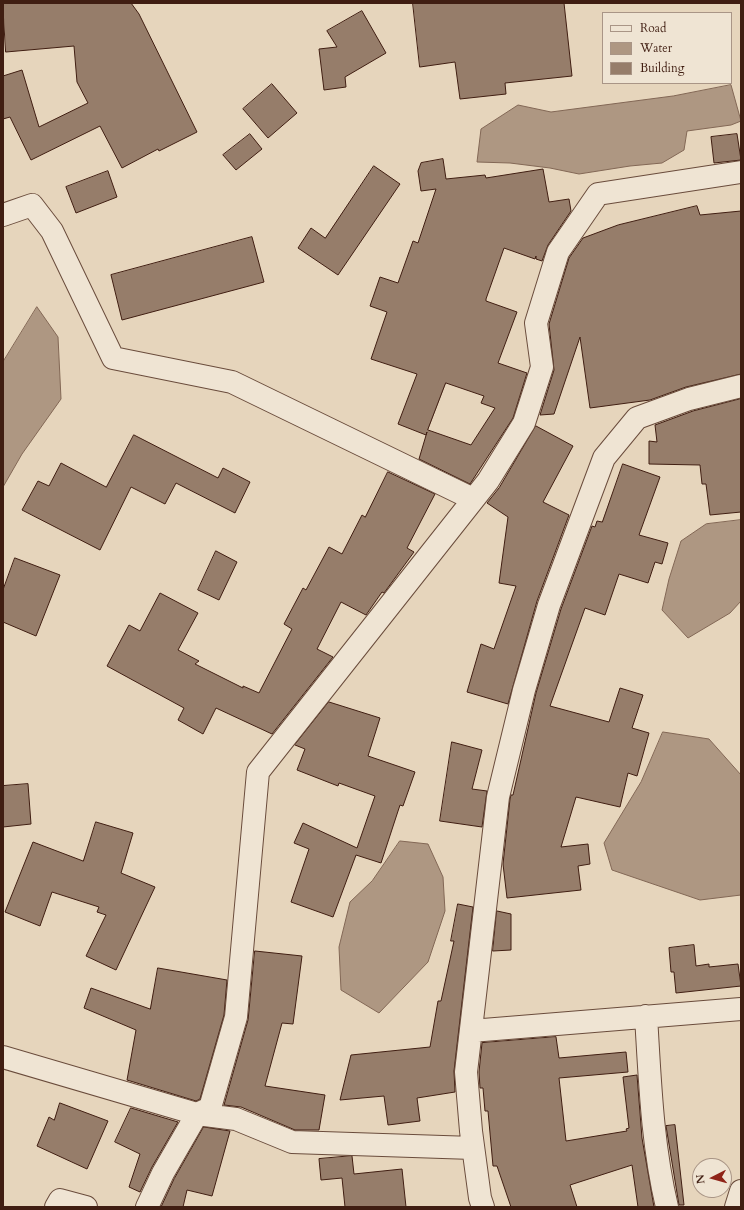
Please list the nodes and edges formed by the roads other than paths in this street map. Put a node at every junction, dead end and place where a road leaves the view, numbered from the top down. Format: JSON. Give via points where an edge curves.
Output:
{"nodes":[{"id":1,"x":741,"y":172,"type":"edge"},
{"id":2,"x":3,"y":215,"type":"edge"},
{"id":3,"x":741,"y":386,"type":"edge"},
{"id":4,"x":473,"y":500,"type":"junction"},
{"id":5,"x":741,"y":1009,"type":"edge"},
{"id":6,"x":646,"y":1016,"type":"junction"},
{"id":7,"x":472,"y":1031,"type":"junction"},
{"id":8,"x":3,"y":1057,"type":"edge"},
{"id":9,"x":197,"y":1114,"type":"junction"},
{"id":10,"x":473,"y":1148,"type":"junction"},
{"id":11,"x":741,"y":1191,"type":"edge"},
{"id":12,"x":56,"y":1207,"type":"edge"},
{"id":13,"x":86,"y":1207,"type":"edge"},
{"id":14,"x":147,"y":1207,"type":"edge"},
{"id":15,"x":483,"y":1207,"type":"edge"},
{"id":16,"x":667,"y":1207,"type":"edge"},
{"id":17,"x":736,"y":1207,"type":"edge"}],
"edges":[{"from":1,"to":4,"type":"street","via":[[598,194],[558,252],[536,323],[542,367],[524,423],[488,481]]},
{"from":2,"to":4,"type":"street","via":[[32,205],[52,231],[113,358],[232,382]]},
{"from":3,"to":7,"type":"street","via":[[690,399],[637,418],[604,458],[549,605],[524,690],[498,797]]},
{"from":4,"to":9,"type":"street","via":[[258,772],[236,1017],[210,1108]]},
{"from":5,"to":6,"type":"street"},
{"from":6,"to":7,"type":"street"},
{"from":6,"to":16,"type":"street","via":[[658,1169]]},
{"from":7,"to":10,"type":"street","via":[[466,1072]]},
{"from":8,"to":9,"type":"street"},
{"from":9,"to":10,"type":"street","via":[[236,1119],[292,1142]]},
{"from":9,"to":14,"type":"street","via":[[163,1173]]},
{"from":10,"to":15,"type":"street"},
{"from":11,"to":17,"type":"street"},
{"from":12,"to":13,"type":"street","via":[[60,1200]]}]}
